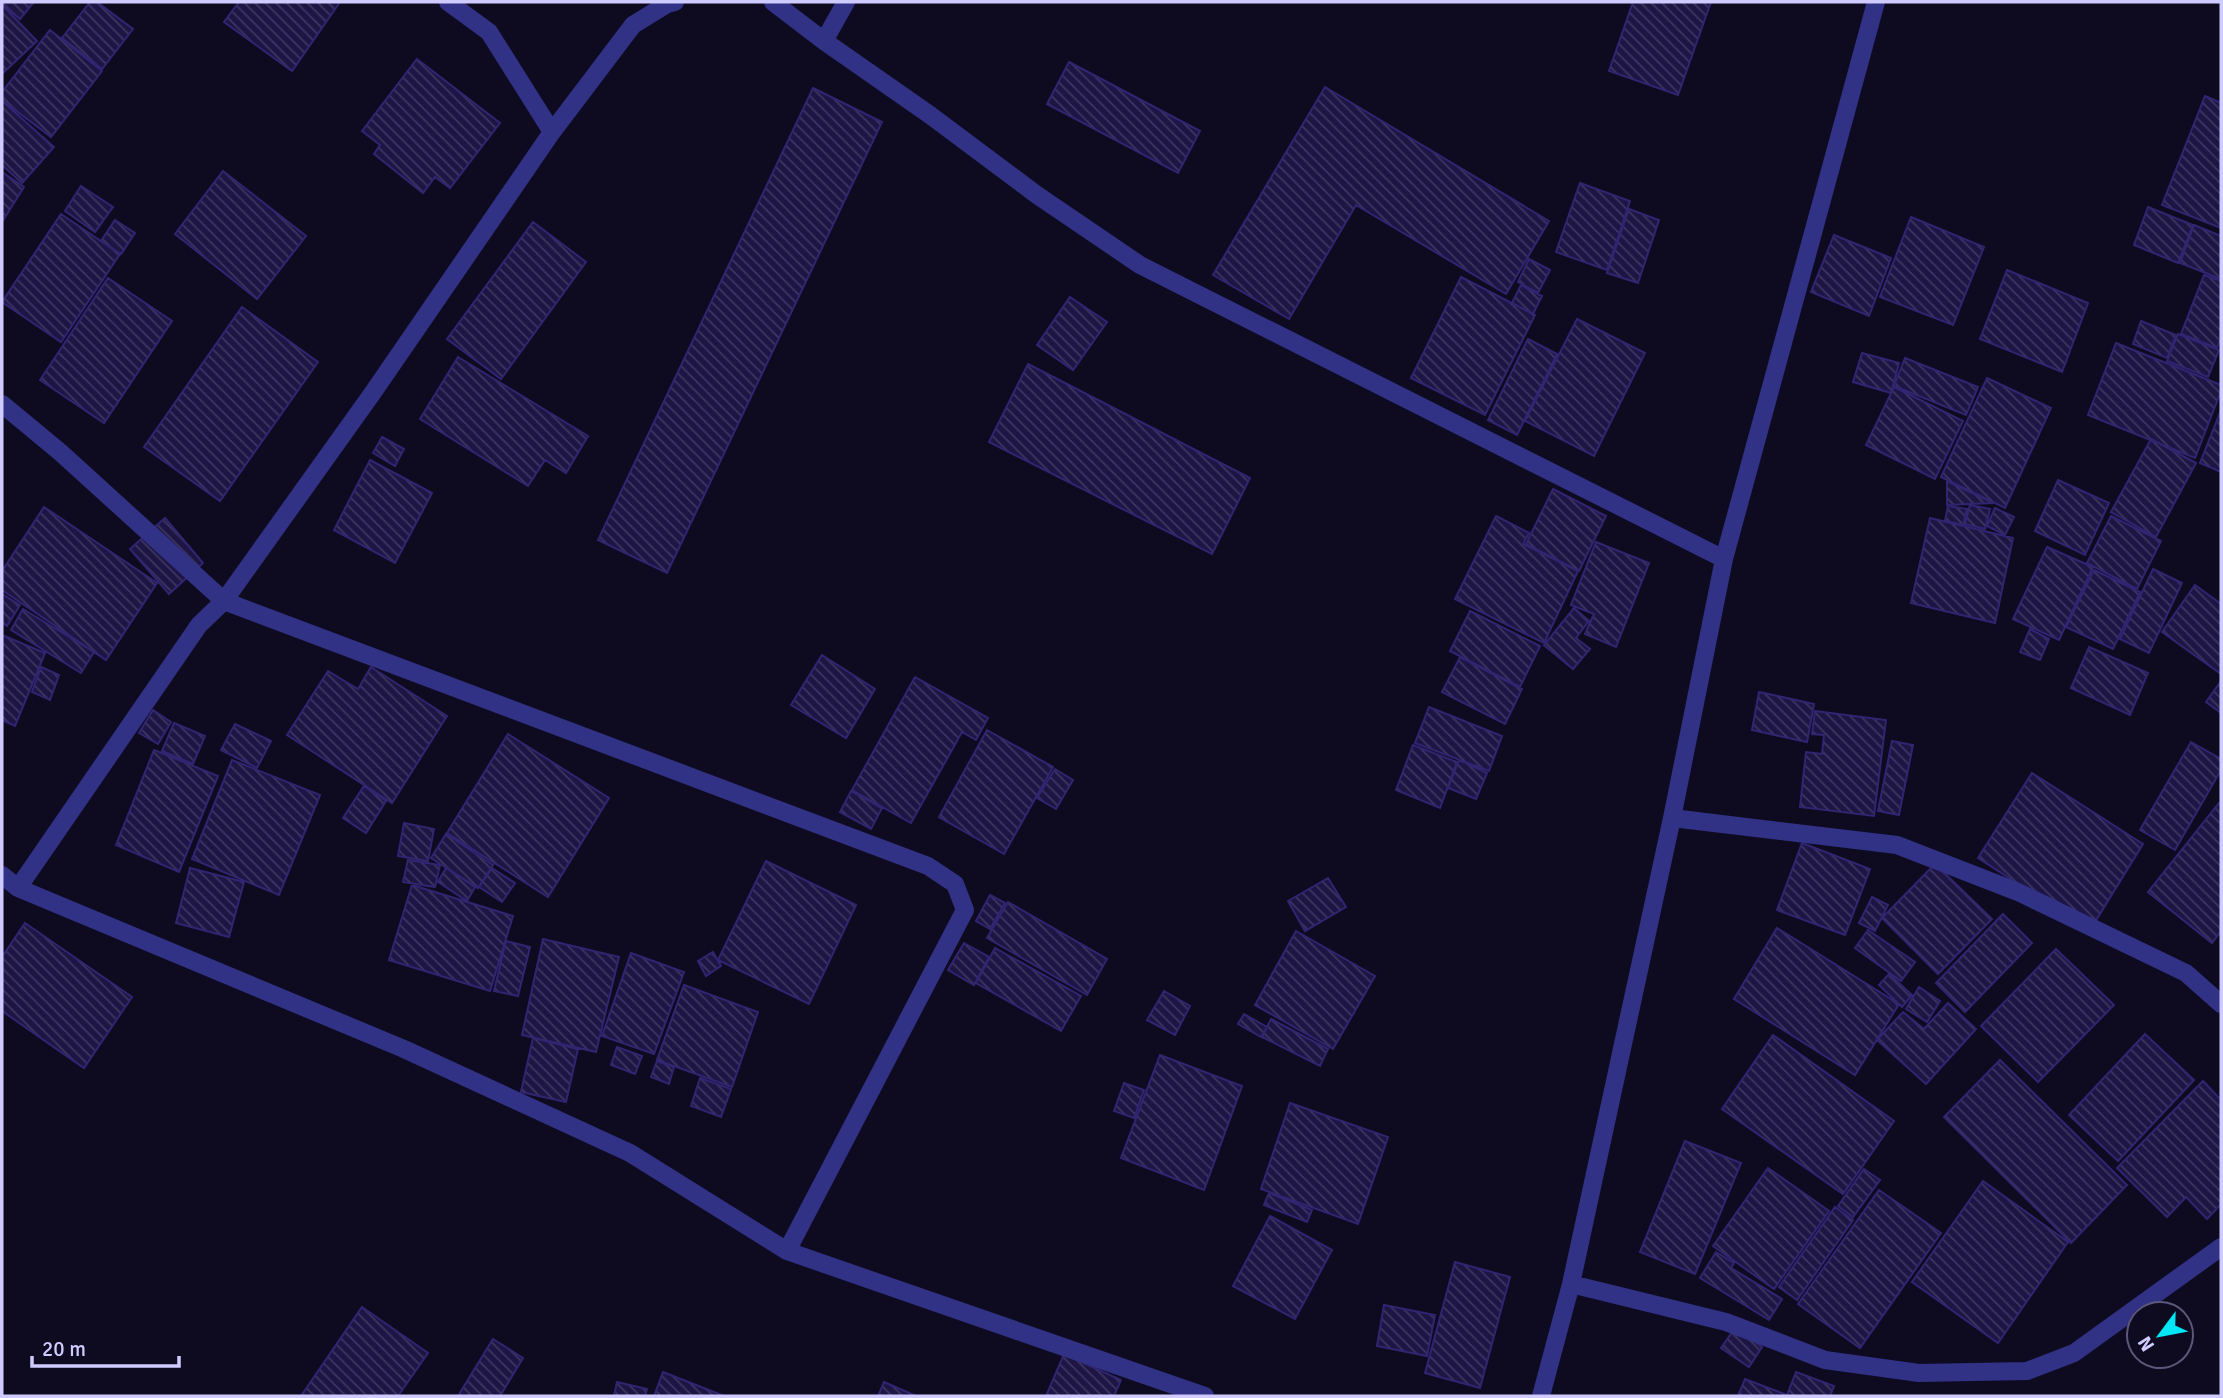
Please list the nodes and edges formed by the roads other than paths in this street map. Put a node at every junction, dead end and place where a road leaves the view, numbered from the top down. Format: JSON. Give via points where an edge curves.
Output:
{"nodes":[{"id":1,"x":447,"y":2,"type":"edge"},
{"id":2,"x":675,"y":2,"type":"edge"},
{"id":3,"x":773,"y":2,"type":"edge"},
{"id":4,"x":846,"y":2,"type":"edge"},
{"id":5,"x":1876,"y":2,"type":"edge"},
{"id":6,"x":824,"y":41,"type":"junction"},
{"id":7,"x":552,"y":132,"type":"junction"},
{"id":8,"x":2,"y":404,"type":"edge"},
{"id":9,"x":1724,"y":559,"type":"junction"},
{"id":10,"x":224,"y":601,"type":"junction"},
{"id":11,"x":1672,"y":818,"type":"junction"},
{"id":12,"x":2,"y":875,"type":"edge"},
{"id":13,"x":18,"y":888,"type":"junction"},
{"id":14,"x":2221,"y":1004,"type":"edge"},
{"id":15,"x":2221,"y":1247,"type":"edge"},
{"id":16,"x":787,"y":1251,"type":"junction"},
{"id":17,"x":1571,"y":1284,"type":"junction"},
{"id":18,"x":1205,"y":1396,"type":"edge"},
{"id":19,"x":1541,"y":1396,"type":"edge"}],
"edges":[{"from":1,"to":7,"type":"street","via":[[489,32]]},
{"from":2,"to":7,"type":"street","via":[[633,25]]},
{"from":3,"to":6,"type":"street"},
{"from":4,"to":6,"type":"street"},
{"from":5,"to":9,"type":"street"},
{"from":6,"to":9,"type":"street","via":[[1140,265]]},
{"from":7,"to":10,"type":"street"},
{"from":8,"to":10,"type":"street"},
{"from":9,"to":11,"type":"street"},
{"from":10,"to":13,"type":"street","via":[[199,625]]},
{"from":10,"to":16,"type":"street","via":[[928,866],[955,884],[965,910]]},
{"from":11,"to":14,"type":"street","via":[[1897,845],[2018,892],[2186,973]]},
{"from":11,"to":17,"type":"street"},
{"from":12,"to":13,"type":"street"},
{"from":13,"to":16,"type":"street","via":[[404,1049],[630,1153]]},
{"from":15,"to":17,"type":"street","via":[[2074,1353],[2026,1371],[1919,1373],[1825,1360],[1726,1322]]},
{"from":16,"to":18,"type":"street"},
{"from":17,"to":19,"type":"street"}]}
